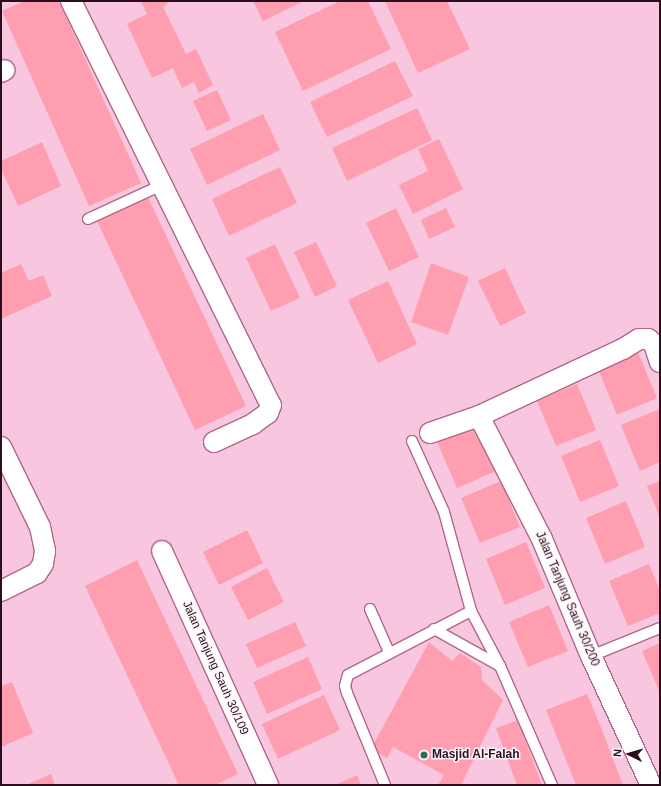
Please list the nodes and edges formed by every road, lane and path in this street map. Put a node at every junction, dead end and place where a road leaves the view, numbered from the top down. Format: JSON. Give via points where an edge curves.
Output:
{"nodes":[{"id":1,"x":71,"y":1,"type":"edge"},
{"id":2,"x":162,"y":185,"type":"junction"},
{"id":3,"x":88,"y":219,"type":"dead end"},
{"id":4,"x":660,"y":362,"type":"edge"},
{"id":5,"x":479,"y":416,"type":"junction"},
{"id":6,"x":430,"y":433,"type":"dead end"},
{"id":7,"x":412,"y":441,"type":"dead end"},
{"id":8,"x":214,"y":442,"type":"dead end"},
{"id":9,"x":1,"y":447,"type":"edge"},
{"id":10,"x":162,"y":550,"type":"dead end"},
{"id":11,"x":1,"y":591,"type":"edge"},
{"id":12,"x":370,"y":610,"type":"dead end"},
{"id":13,"x":471,"y":612,"type":"junction"},
{"id":14,"x":660,"y":628,"type":"edge"},
{"id":15,"x":434,"y":629,"type":"junction"},
{"id":16,"x":389,"y":652,"type":"junction"},
{"id":17,"x":591,"y":656,"type":"junction"},
{"id":18,"x":500,"y":666,"type":"junction"},
{"id":19,"x":268,"y":785,"type":"edge"},
{"id":20,"x":385,"y":785,"type":"edge"},
{"id":21,"x":552,"y":785,"type":"edge"},
{"id":22,"x":651,"y":785,"type":"edge"}],
"edges":[{"from":1,"to":2,"type":"street"},
{"from":2,"to":3,"type":"lane"},
{"from":2,"to":8,"type":"street","via":[[271,405],[268,413],[253,424]]},
{"from":4,"to":5,"type":"street","via":[[654,344],[648,339],[639,339],[624,349]]},
{"from":5,"to":6,"type":"street"},
{"from":5,"to":17,"type":"street","name":"Jalan Tanjung Sauh 30/200","via":[[542,539]]},
{"from":7,"to":13,"type":"lane","via":[[444,512]]},
{"from":9,"to":11,"type":"street","via":[[40,527],[45,551],[43,564],[37,573]]},
{"from":10,"to":19,"type":"street","name":"Jalan Tanjung Sauh 30/109"},
{"from":12,"to":16,"type":"lane"},
{"from":13,"to":15,"type":"lane"},
{"from":13,"to":18,"type":"lane"},
{"from":14,"to":17,"type":"lane"},
{"from":15,"to":16,"type":"lane"},
{"from":15,"to":18,"type":"lane"},
{"from":16,"to":20,"type":"lane","via":[[352,671],[345,686]]},
{"from":17,"to":22,"type":"street","name":"Jalan Tanjung Sauh 30/200"},
{"from":18,"to":21,"type":"lane"}]}
